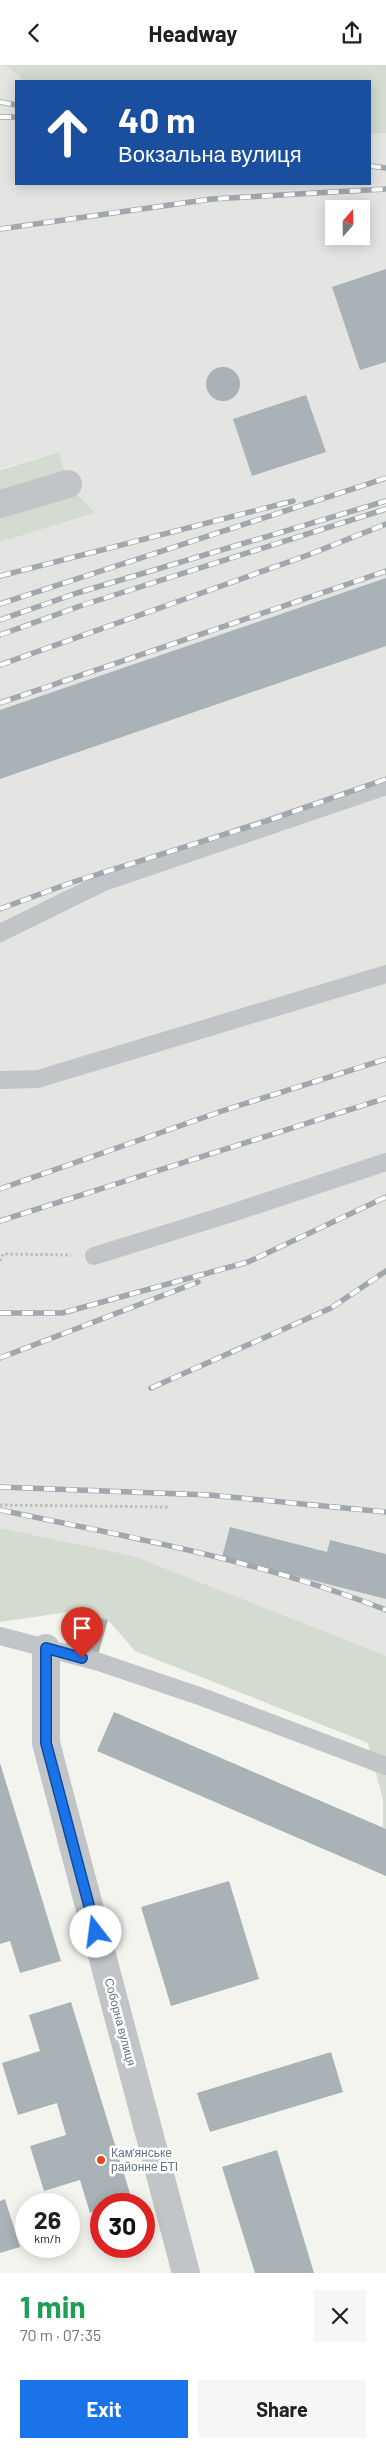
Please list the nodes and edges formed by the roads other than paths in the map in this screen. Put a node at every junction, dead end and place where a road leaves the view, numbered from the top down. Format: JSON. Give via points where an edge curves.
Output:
{"nodes":[{"id":1,"x":68,"y":483,"type":"dead end"},
{"id":2,"x":0,"y":504,"type":"edge"},
{"id":3,"x":386,"y":786,"type":"edge"},
{"id":4,"x":0,"y":933,"type":"edge"},
{"id":5,"x":386,"y":974,"type":"edge"},
{"id":6,"x":0,"y":1080,"type":"edge"},
{"id":7,"x":386,"y":1162,"type":"edge"},
{"id":8,"x":94,"y":1256,"type":"road end"},
{"id":9,"x":0,"y":1636,"type":"edge"},
{"id":10,"x":46,"y":1648,"type":"junction"},
{"id":11,"x":386,"y":1765,"type":"edge"},
{"id":12,"x":186,"y":2273,"type":"edge"}],
"edges":[{"from":1,"to":2,"type":"street"},
{"from":3,"to":4,"type":"lane","via":[[104,882]]},
{"from":5,"to":6,"type":"lane","via":[[38,1079]]},
{"from":7,"to":8,"type":"lane"},
{"from":9,"to":10,"type":"lane"},
{"from":10,"to":11,"type":"lane","via":[[202,1697]]},
{"from":10,"to":12,"type":"street","name":"Соборна вулиця","via":[[46,1743]]}]}
